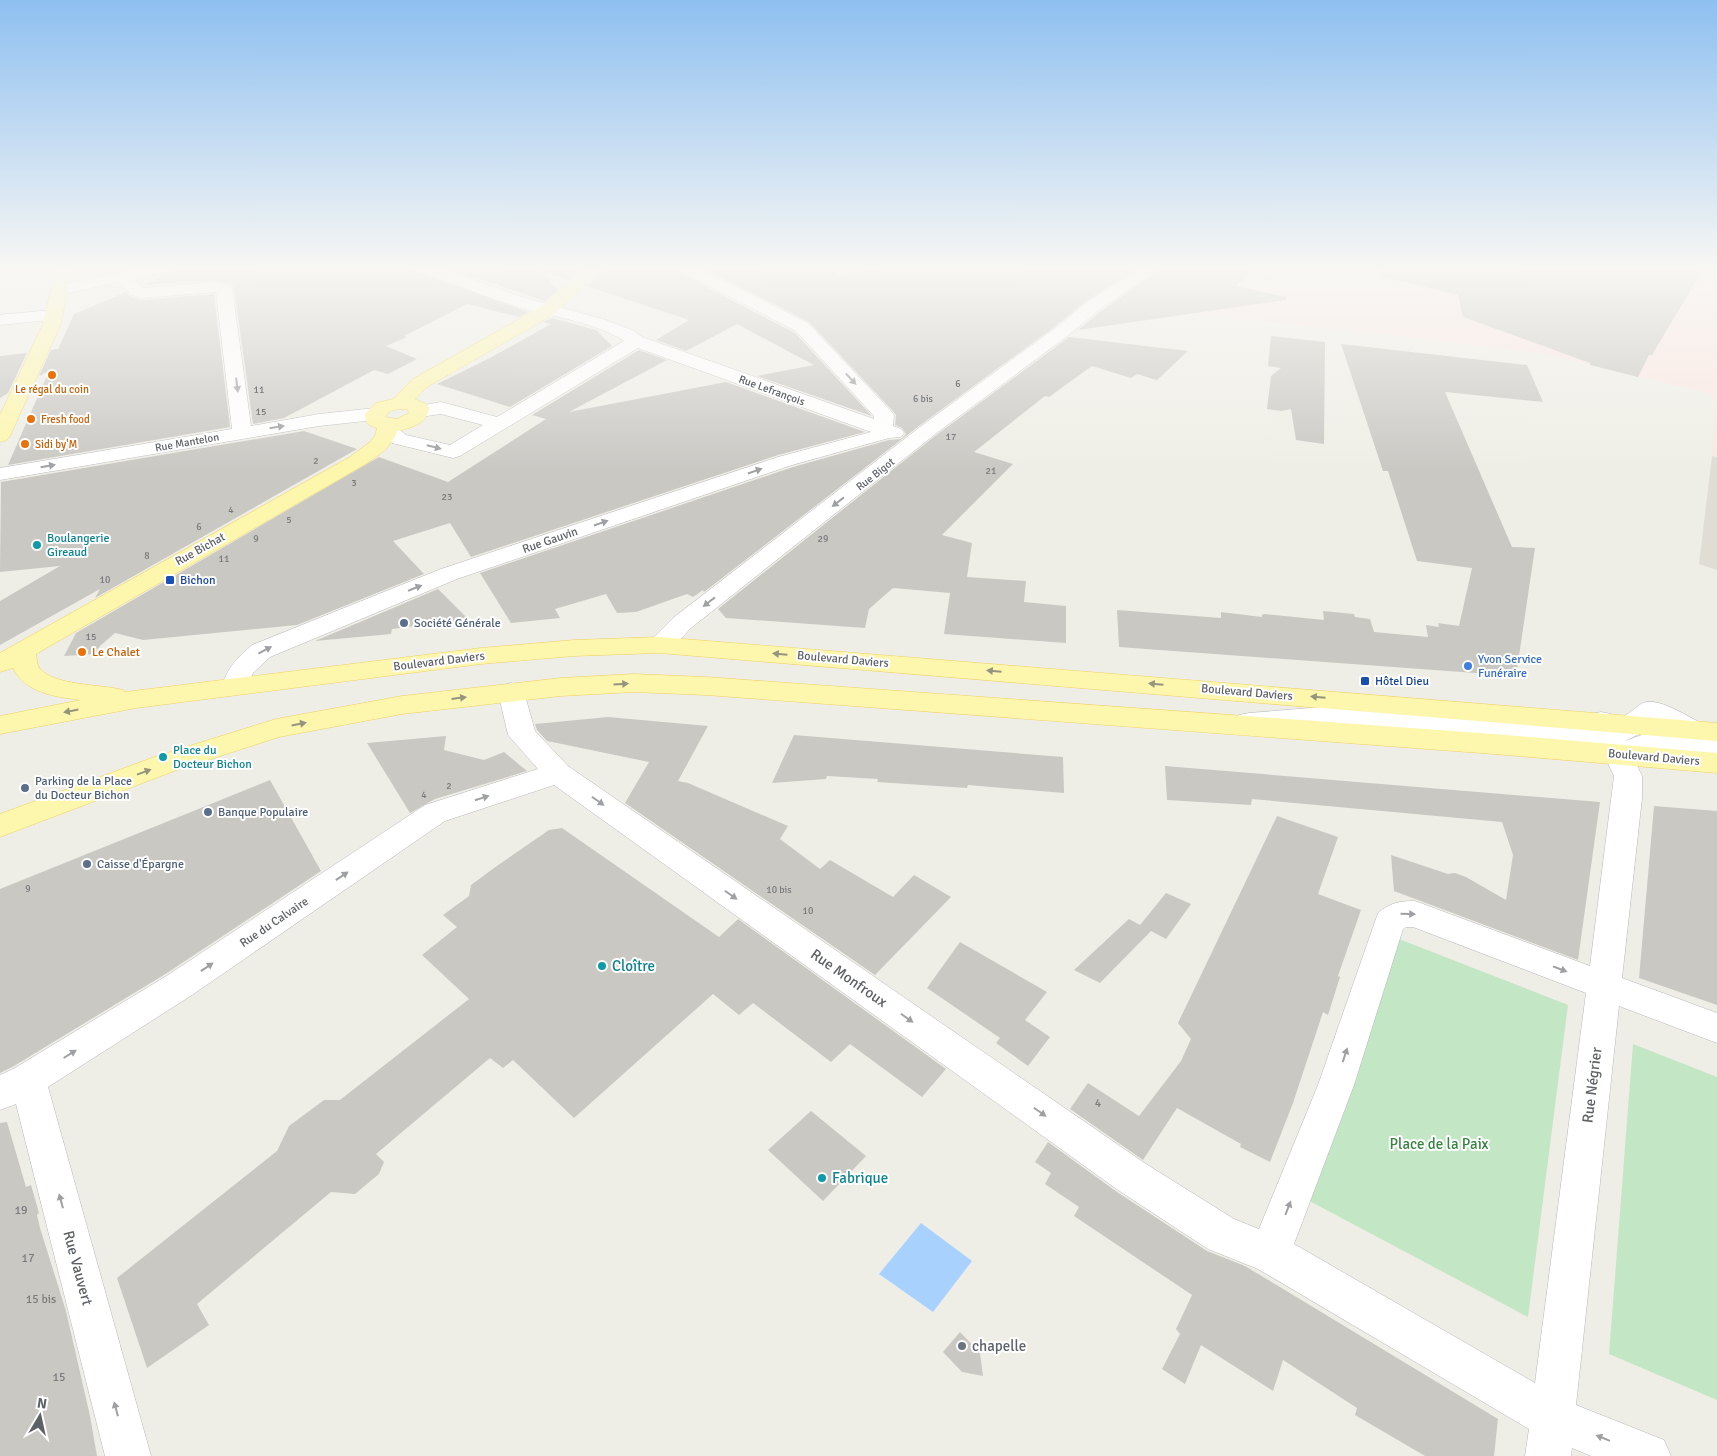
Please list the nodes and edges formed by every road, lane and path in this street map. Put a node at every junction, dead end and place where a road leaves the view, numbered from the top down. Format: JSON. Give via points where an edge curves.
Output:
{"nodes":[{"id":1,"x":47,"y":334,"type":"edge"},
{"id":2,"x":230,"y":334,"type":"edge"},
{"id":3,"x":506,"y":334,"type":"edge"},
{"id":4,"x":624,"y":334,"type":"edge"},
{"id":5,"x":808,"y":334,"type":"edge"},
{"id":6,"x":1059,"y":334,"type":"edge"},
{"id":7,"x":636,"y":341,"type":"junction"},
{"id":8,"x":400,"y":403,"type":"junction"},
{"id":9,"x":420,"y":411,"type":"junction"},
{"id":10,"x":384,"y":423,"type":"junction"},
{"id":11,"x":500,"y":424,"type":"junction"},
{"id":12,"x":885,"y":430,"type":"junction"},
{"id":13,"x":242,"y":433,"type":"junction"},
{"id":14,"x":0,"y":436,"type":"edge"},
{"id":15,"x":918,"y":440,"type":"junction"},
{"id":16,"x":0,"y":474,"type":"edge"},
{"id":17,"x":659,"y":645,"type":"junction"},
{"id":18,"x":23,"y":651,"type":"junction"},
{"id":19,"x":0,"y":664,"type":"edge"},
{"id":20,"x":235,"y":686,"type":"junction"},
{"id":21,"x":512,"y":692,"type":"junction"},
{"id":22,"x":136,"y":699,"type":"junction"},
{"id":23,"x":1232,"y":724,"type":"joint"},
{"id":24,"x":0,"y":725,"type":"edge"},
{"id":25,"x":1645,"y":726,"type":"junction"},
{"id":26,"x":1717,"y":732,"type":"edge"},
{"id":27,"x":1607,"y":737,"type":"junction"},
{"id":28,"x":1717,"y":747,"type":"edge"},
{"id":29,"x":1717,"y":763,"type":"edge"},
{"id":30,"x":558,"y":773,"type":"junction"},
{"id":31,"x":0,"y":826,"type":"edge"},
{"id":32,"x":1604,"y":987,"type":"junction"},
{"id":33,"x":1717,"y":1028,"type":"edge"},
{"id":34,"x":14,"y":1087,"type":"edge"},
{"id":35,"x":1270,"y":1253,"type":"junction"},
{"id":36,"x":1550,"y":1437,"type":"edge"},
{"id":37,"x":128,"y":1456,"type":"edge"},
{"id":38,"x":1648,"y":1456,"type":"edge"}],
"edges":[{"from":1,"to":14,"type":"main road"},
{"from":2,"to":13,"type":"street","one_way":true},
{"from":3,"to":8,"type":"main road","via":[[420,383]]},
{"from":4,"to":7,"type":"street","name":"Rue Lefrançois"},
{"from":5,"to":12,"type":"street","one_way":true,"via":[[884,415]]},
{"from":6,"to":15,"type":"street","name":"Rue Bigot"},
{"from":7,"to":11,"type":"street"},
{"from":7,"to":12,"type":"street","name":"Rue Lefrançois"},
{"from":8,"to":9,"type":"main road","via":[[416,406]]},
{"from":8,"to":10,"type":"main road","via":[[383,407]]},
{"from":9,"to":10,"type":"main road","via":[[409,421]]},
{"from":9,"to":11,"type":"street","via":[[441,408]]},
{"from":10,"to":11,"type":"street","one_way":true,"via":[[399,438],[452,452]]},
{"from":13,"to":10,"type":"street","name":"Rue Mantelon","one_way":true,"via":[[319,420]]},
{"from":10,"to":18,"type":"main road","name":"Rue Bichat","via":[[385,439],[356,461]]},
{"from":12,"to":15,"type":"street","name":"Rue Lefrançois"},
{"from":20,"to":12,"type":"street","name":"Rue Gauvin","one_way":true,"via":[[241,669],[261,651],[449,574],[785,461],[878,436]]},
{"from":16,"to":13,"type":"street","name":"Rue Mantelon","one_way":true},
{"from":15,"to":17,"type":"street","name":"Rue Bigot","one_way":true,"via":[[682,623]]},
{"from":17,"to":20,"type":"main road","name":"Boulevard Daviers","via":[[481,656]]},
{"from":27,"to":17,"type":"main road","name":"Boulevard Daviers","one_way":true},
{"from":18,"to":19,"type":"main road","name":"Rue Bichat"},
{"from":18,"to":22,"type":"main road","via":[[27,672],[45,683]]},
{"from":20,"to":22,"type":"main road","name":"Boulevard Daviers"},
{"from":21,"to":23,"type":"main road","name":"Boulevard Daviers","one_way":true,"via":[[634,683],[706,686]]},
{"from":21,"to":30,"type":"street","name":"Rue Monfroux","via":[[522,735]]},
{"from":31,"to":21,"type":"main road","name":"Boulevard Daviers","one_way":true,"via":[[167,763],[276,728],[402,704]]},
{"from":22,"to":24,"type":"main road","name":"Boulevard Daviers","one_way":true},
{"from":23,"to":27,"type":"street","name":"Boulevard Daviers","via":[[1335,715]]},
{"from":25,"to":26,"type":"main road","name":"Boulevard Daviers"},
{"from":25,"to":27,"type":"street"},
{"from":25,"to":27,"type":"main road","name":"Boulevard Daviers"},
{"from":25,"to":28,"type":"street","name":"Boulevard Daviers"},
{"from":27,"to":29,"type":"main road","name":"Boulevard Daviers"},
{"from":27,"to":32,"type":"street","name":"Rue Négrier","via":[[1628,776]]},
{"from":34,"to":30,"type":"street","name":"Rue du Calvaire","one_way":true,"via":[[180,985],[435,813]]},
{"from":30,"to":35,"type":"street","name":"Rue Monfroux","one_way":true,"via":[[1132,1177],[1222,1235]]},
{"from":32,"to":33,"type":"street"},
{"from":35,"to":32,"type":"street","one_way":true,"via":[[1336,1085],[1393,917],[1415,914]]},
{"from":32,"to":36,"type":"street","name":"Rue Négrier"},
{"from":37,"to":34,"type":"street","name":"Rue Vauvert","one_way":true},
{"from":35,"to":36,"type":"street"},
{"from":38,"to":36,"type":"street","one_way":true}]}
